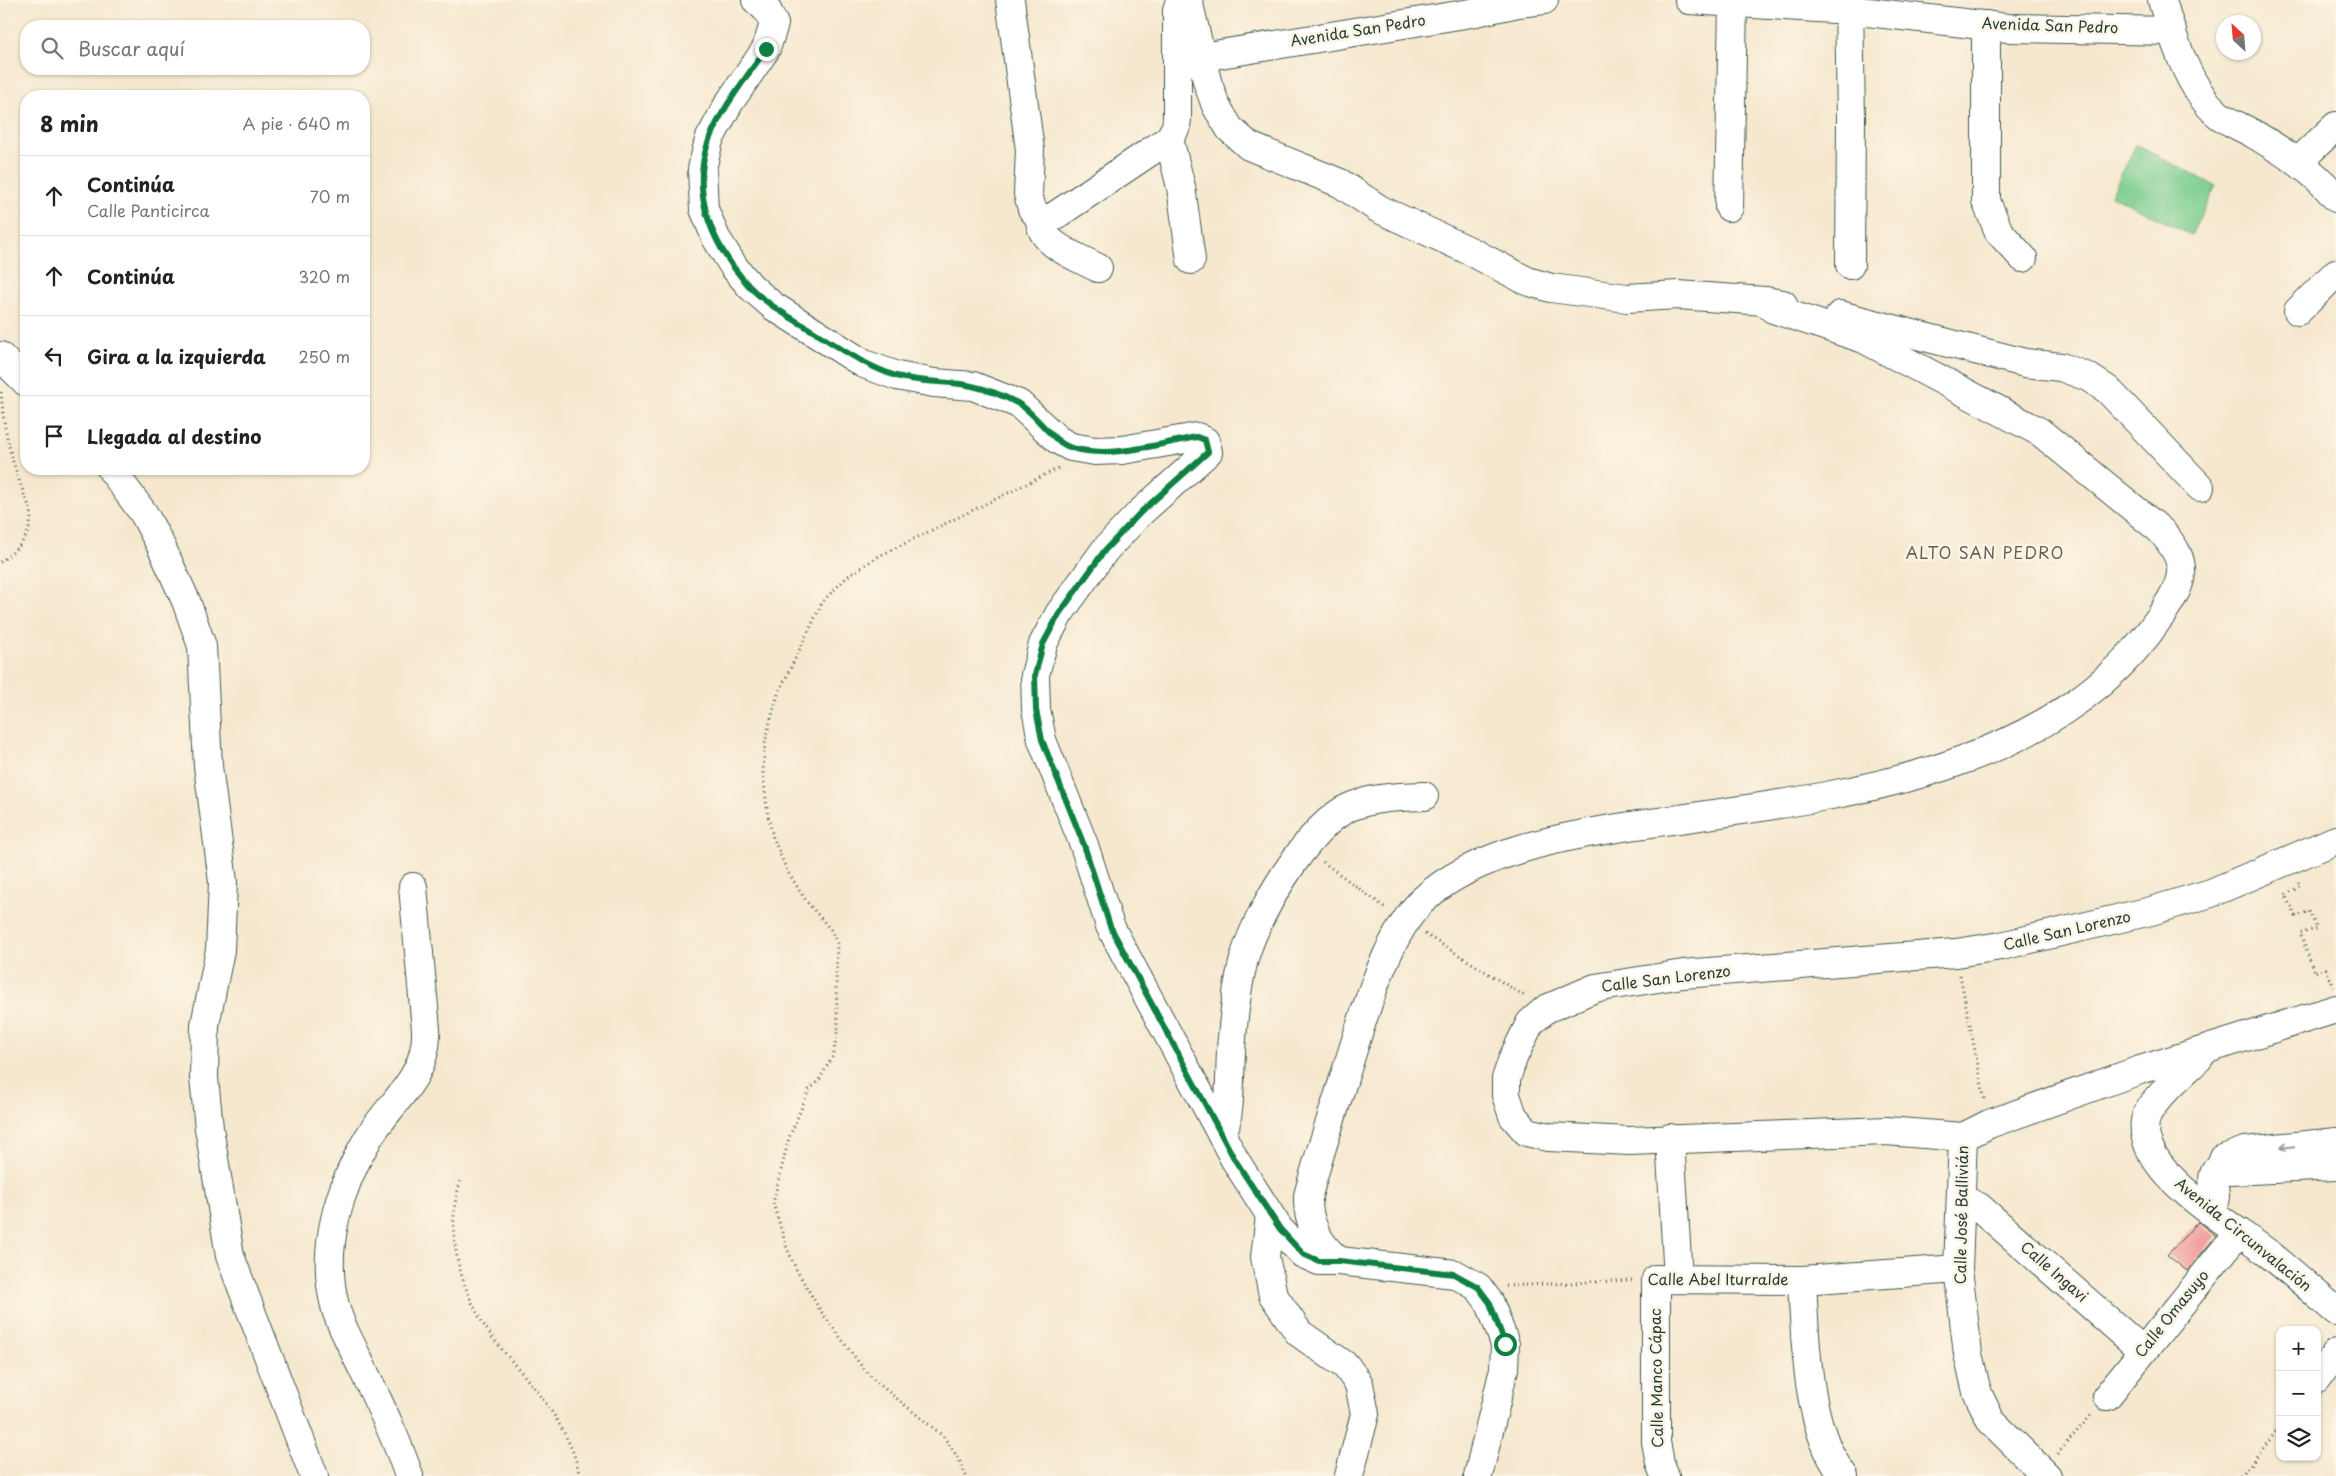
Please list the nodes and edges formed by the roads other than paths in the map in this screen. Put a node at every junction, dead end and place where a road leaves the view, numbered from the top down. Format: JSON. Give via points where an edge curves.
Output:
{"nodes":[{"id":1,"x":756,"y":0,"type":"edge"},
{"id":2,"x":1010,"y":0,"type":"edge"},
{"id":3,"x":1180,"y":0,"type":"edge"},
{"id":4,"x":1188,"y":0,"type":"edge"},
{"id":5,"x":1544,"y":0,"type":"edge"},
{"id":6,"x":1689,"y":0,"type":"edge"},
{"id":7,"x":2162,"y":0,"type":"edge"},
{"id":8,"x":1733,"y":3,"type":"junction"},
{"id":9,"x":1849,"y":5,"type":"edge"},
{"id":10,"x":1471,"y":7,"type":"edge"},
{"id":11,"x":1986,"y":25,"type":"junction"},
{"id":12,"x":2172,"y":31,"type":"junction"},
{"id":13,"x":1202,"y":57,"type":"junction"},
{"id":14,"x":2336,"y":126,"type":"edge"},
{"id":15,"x":1169,"y":139,"type":"junction"},
{"id":16,"x":2298,"y":162,"type":"junction"},
{"id":17,"x":2336,"y":198,"type":"edge"},
{"id":18,"x":1729,"y":207,"type":"dead end"},
{"id":19,"x":1040,"y":218,"type":"junction"},
{"id":20,"x":2023,"y":258,"type":"dead end"},
{"id":21,"x":1191,"y":260,"type":"dead end"},
{"id":22,"x":1850,"y":265,"type":"dead end"},
{"id":23,"x":1098,"y":268,"type":"dead end"},
{"id":24,"x":2336,"y":273,"type":"edge"},
{"id":25,"x":1765,"y":301,"type":"junction"},
{"id":26,"x":2298,"y":311,"type":"dead end"},
{"id":27,"x":0,"y":356,"type":"edge"},
{"id":28,"x":20,"y":376,"type":"edge"},
{"id":29,"x":115,"y":475,"type":"edge"},
{"id":30,"x":2200,"y":487,"type":"dead end"},
{"id":31,"x":1424,"y":796,"type":"dead end"},
{"id":32,"x":2336,"y":840,"type":"edge"},
{"id":33,"x":413,"y":887,"type":"dead end"},
{"id":34,"x":2336,"y":1009,"type":"edge"},
{"id":35,"x":2203,"y":1050,"type":"junction"},
{"id":36,"x":1222,"y":1135,"type":"junction"},
{"id":37,"x":1963,"y":1137,"type":"junction"},
{"id":38,"x":1670,"y":1138,"type":"junction"},
{"id":39,"x":2336,"y":1142,"type":"edge"},
{"id":40,"x":2221,"y":1166,"type":"junction"},
{"id":41,"x":2336,"y":1166,"type":"edge"},
{"id":42,"x":1962,"y":1199,"type":"junction"},
{"id":43,"x":2212,"y":1212,"type":"junction"},
{"id":44,"x":1270,"y":1216,"type":"junction"},
{"id":45,"x":2239,"y":1232,"type":"junction"},
{"id":46,"x":1339,"y":1261,"type":"junction"},
{"id":47,"x":1958,"y":1269,"type":"junction"},
{"id":48,"x":1667,"y":1279,"type":"junction"},
{"id":49,"x":1802,"y":1280,"type":"junction"},
{"id":50,"x":2336,"y":1311,"type":"edge"},
{"id":51,"x":2142,"y":1350,"type":"junction"},
{"id":52,"x":2336,"y":1353,"type":"edge"},
{"id":53,"x":2321,"y":1374,"type":"edge"},
{"id":54,"x":2107,"y":1396,"type":"road end"},
{"id":55,"x":1837,"y":1473,"type":"edge"},
{"id":56,"x":2043,"y":1474,"type":"edge"},
{"id":57,"x":314,"y":1476,"type":"edge"},
{"id":58,"x":409,"y":1476,"type":"edge"},
{"id":59,"x":1349,"y":1476,"type":"edge"},
{"id":60,"x":1478,"y":1476,"type":"edge"},
{"id":61,"x":1665,"y":1476,"type":"edge"}],
"edges":[{"from":1,"to":36,"type":"street","via":[[767,10],[774,24],[766,49],[709,140],[702,169],[704,209],[716,238],[751,288],[773,306],[864,364],[897,376],[973,386],[1019,404],[1058,440],[1071,447],[1095,451],[1122,450],[1197,437],[1205,440],[1208,452],[1141,512],[1088,571],[1043,644],[1035,675],[1036,710],[1042,740],[1084,845],[1110,926]]},
{"from":2,"to":19,"type":"street","via":[[1030,150],[1028,194],[1032,210]]},
{"from":3,"to":15,"type":"street","via":[[1177,10],[1177,118]]},
{"from":4,"to":13,"type":"street"},
{"from":5,"to":10,"type":"street","name":"Avenida San Pedro"},
{"from":6,"to":8,"type":"street","name":"Avenida San Pedro"},
{"from":7,"to":12,"type":"street"},
{"from":8,"to":9,"type":"street","name":"Avenida San Pedro"},
{"from":8,"to":18,"type":"street"},
{"from":9,"to":11,"type":"street","name":"Avenida San Pedro"},
{"from":9,"to":22,"type":"street"},
{"from":10,"to":13,"type":"street","name":"Avenida San Pedro"},
{"from":11,"to":12,"type":"street","name":"Avenida San Pedro"},
{"from":11,"to":20,"type":"street","via":[[1986,201],[1999,232]]},
{"from":12,"to":16,"type":"street","via":[[2199,94],[2219,115]]},
{"from":13,"to":25,"type":"street","via":[[1216,106],[1230,129],[1249,146],[1340,183],[1379,209],[1527,281],[1551,288],[1627,298],[1678,295]]},
{"from":14,"to":16,"type":"street"},
{"from":15,"to":19,"type":"street","via":[[1047,221]]},
{"from":15,"to":21,"type":"street","via":[[1181,187]]},
{"from":16,"to":17,"type":"street","via":[[2324,183]]},
{"from":19,"to":23,"type":"street","via":[[1041,229],[1047,239]]},
{"from":24,"to":26,"type":"street"},
{"from":25,"to":30,"type":"street","via":[[1852,318],[2088,377],[2108,390]]},
{"from":25,"to":46,"type":"street","via":[[1773,309],[1864,339],[2040,432],[2160,530],[2178,555],[2182,571],[2177,591],[2121,665],[2093,691],[2040,725],[1985,752],[1892,781],[1822,797],[1567,836],[1468,869],[1425,898],[1404,921],[1368,1007],[1308,1196],[1307,1213],[1314,1230],[1324,1249]]},
{"from":27,"to":28,"type":"street"},
{"from":29,"to":57,"type":"street","via":[[144,514],[161,546],[202,646],[208,766],[222,882],[220,950],[205,1025],[204,1078],[209,1128],[230,1256]]},
{"from":31,"to":36,"type":"street","via":[[1366,801],[1337,814],[1316,832],[1270,899],[1243,962],[1232,1037],[1228,1121]]},
{"from":32,"to":38,"type":"street","name":"Calle San Lorenzo","via":[[2211,893],[2151,911],[2001,946],[1956,953],[1683,974],[1626,982],[1595,988],[1568,999],[1546,1009],[1530,1023],[1506,1079],[1506,1095],[1513,1116],[1527,1132],[1549,1137],[1629,1141]]},
{"from":33,"to":58,"type":"street","via":[[427,1044],[424,1058],[415,1077],[378,1123],[354,1165],[335,1217],[329,1245],[335,1308],[398,1443]]},
{"from":34,"to":35,"type":"street"},
{"from":35,"to":37,"type":"street","via":[[1989,1124]]},
{"from":35,"to":43,"type":"street","name":"Avenida Circunvalación","via":[[2153,1105],[2145,1119],[2145,1135],[2148,1147],[2180,1188]]},
{"from":36,"to":44,"type":"street"},
{"from":37,"to":38,"type":"street","name":"Calle San Lorenzo","via":[[1886,1131]]},
{"from":37,"to":42,"type":"street","name":"Calle José Ballivián"},
{"from":38,"to":48,"type":"street","name":"Calle Manco Cápac"},
{"from":39,"to":40,"type":"street","one_way":true,"via":[[2245,1151],[2231,1154]]},
{"from":40,"to":41,"type":"street","via":[[2225,1171]]},
{"from":40,"to":43,"type":"street","via":[[2212,1177],[2215,1198]]},
{"from":42,"to":47,"type":"street","name":"Calle José Ballivián"},
{"from":42,"to":51,"type":"street","name":"Calle Ingavi","via":[[1979,1207]]},
{"from":43,"to":45,"type":"street","name":"Avenida Circunvalación"},
{"from":44,"to":46,"type":"street","via":[[1303,1254],[1319,1261]]},
{"from":44,"to":59,"type":"street","via":[[1265,1257],[1273,1295],[1299,1333],[1346,1366],[1359,1384],[1365,1414]]},
{"from":45,"to":50,"type":"street","name":"Avenida Circunvalación","via":[[2270,1254]]},
{"from":45,"to":51,"type":"street","name":"Calle Omasuyo"},
{"from":46,"to":60,"type":"street","via":[[1454,1274],[1478,1287],[1490,1303],[1505,1344],[1504,1369]]},
{"from":47,"to":49,"type":"street","name":"Calle Abel Iturralde"},
{"from":47,"to":56,"type":"street","name":"Calle José Ballivián","via":[[1968,1354],[1977,1392],[1991,1421]]},
{"from":48,"to":49,"type":"street","name":"Calle Abel Iturralde"},
{"from":48,"to":61,"type":"street","name":"Calle Manco Cápac","via":[[1656,1442]]},
{"from":49,"to":55,"type":"street","via":[[1806,1357],[1812,1396]]},
{"from":51,"to":54,"type":"street","name":"Calle Omasuyo"},
{"from":52,"to":53,"type":"street"}]}
